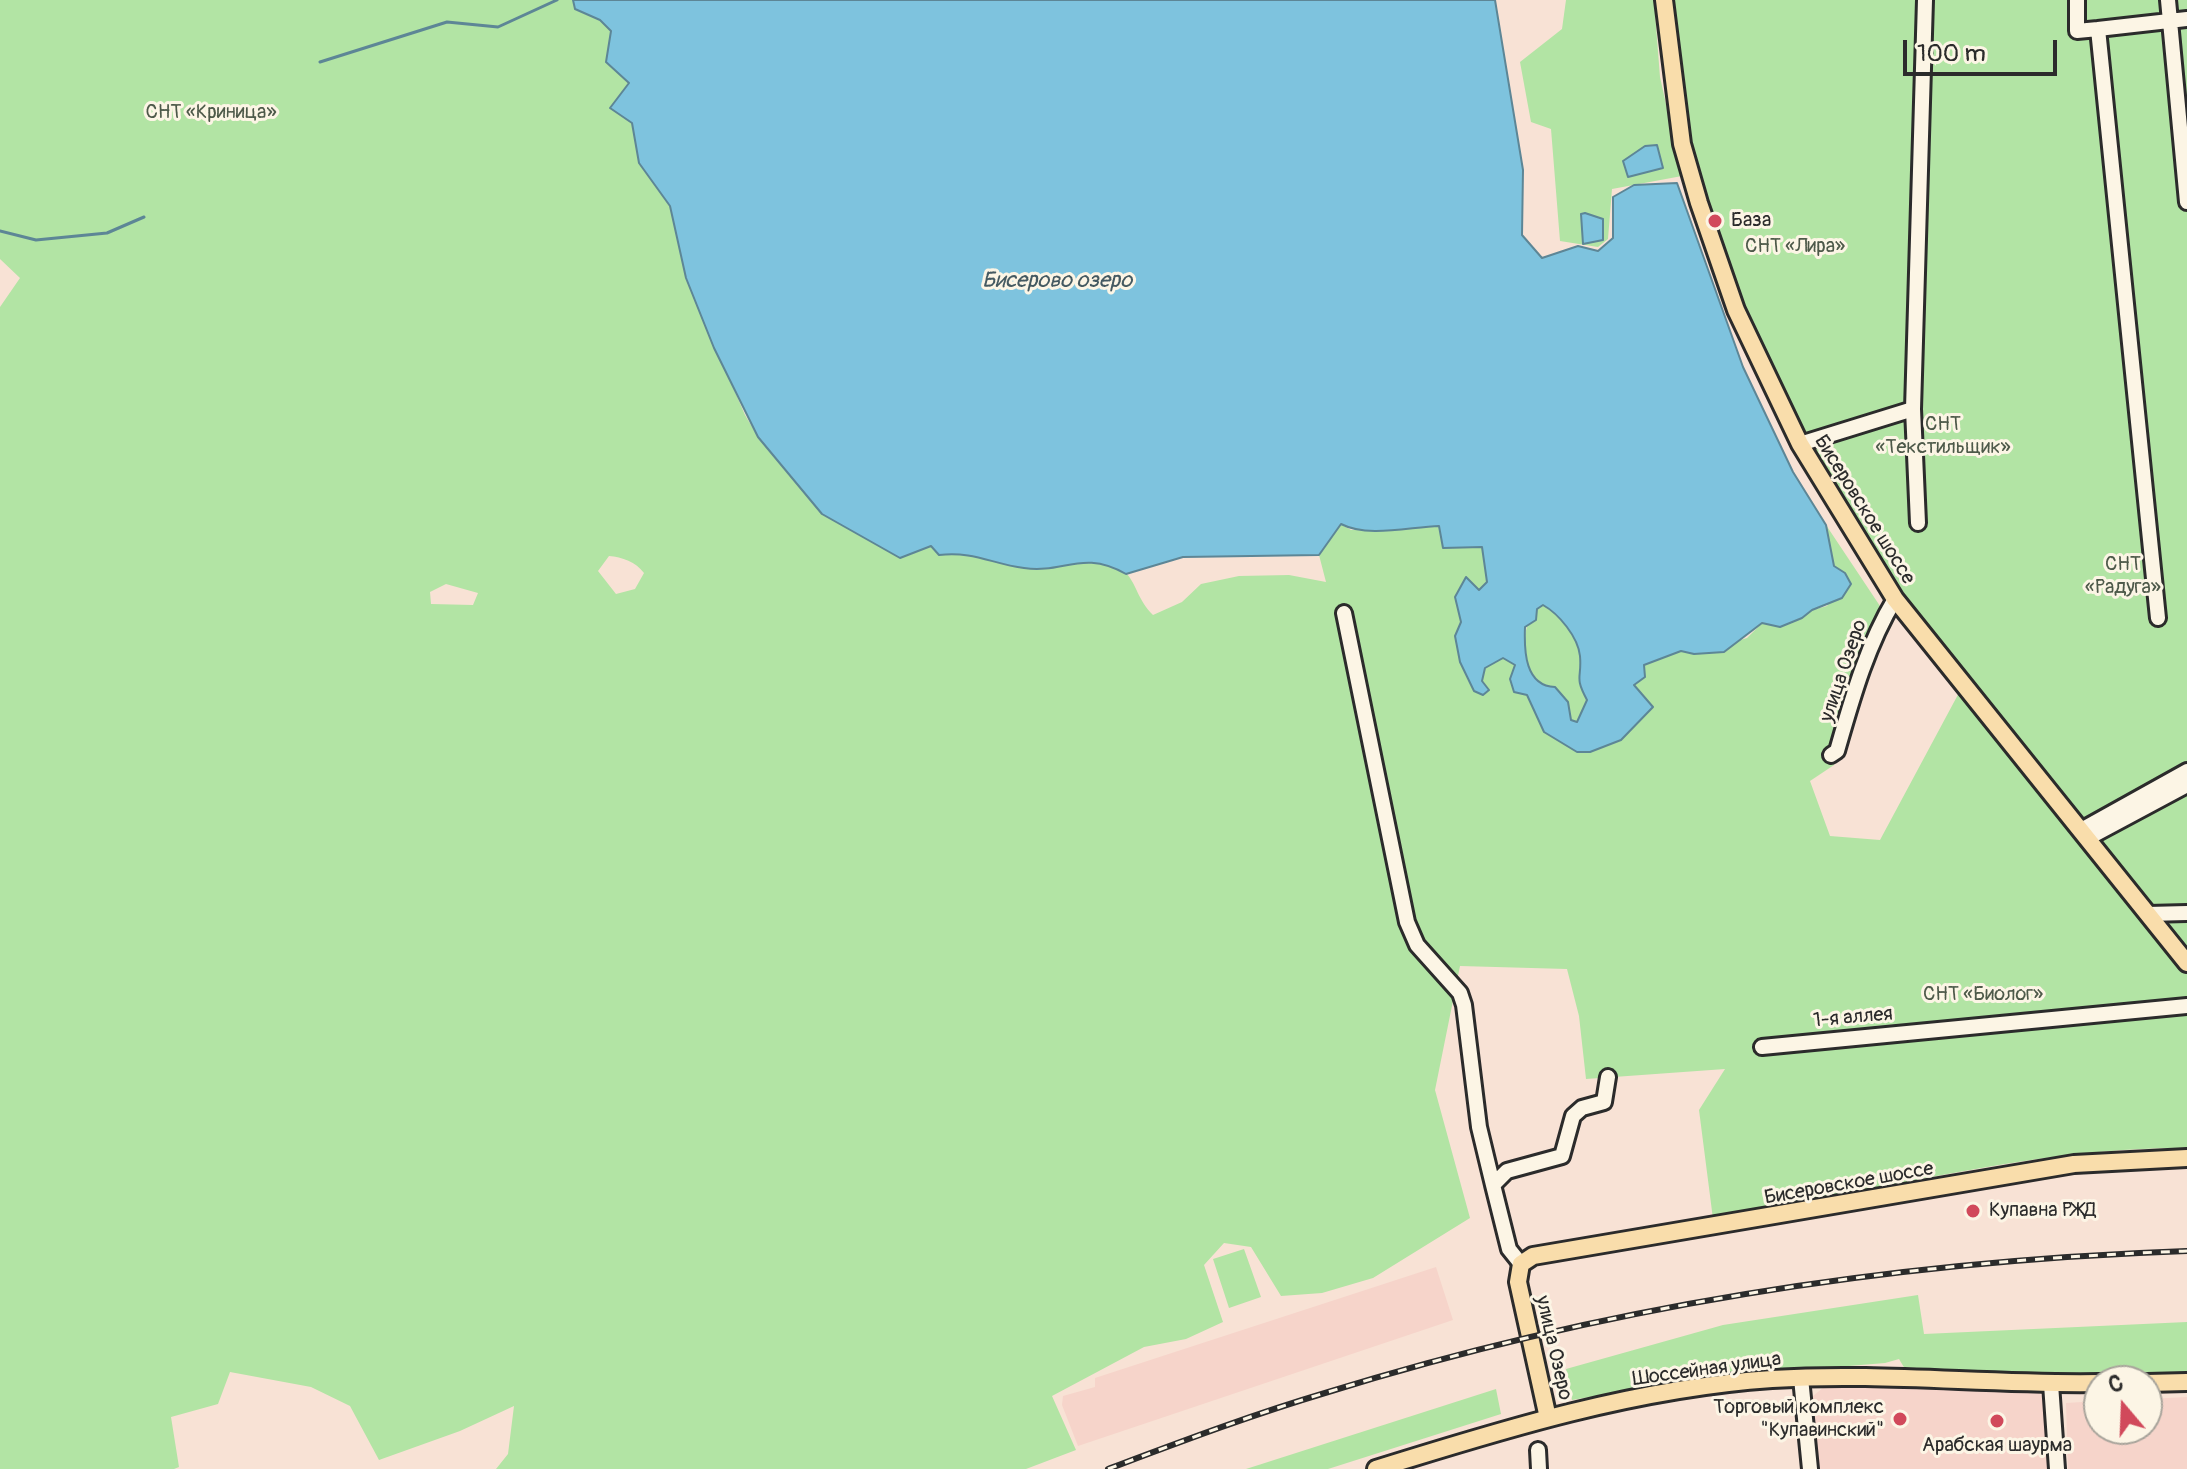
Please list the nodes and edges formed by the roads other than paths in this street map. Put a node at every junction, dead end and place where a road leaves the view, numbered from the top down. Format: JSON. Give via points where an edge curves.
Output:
{"nodes":[{"id":1,"x":1664,"y":0,"type":"edge"},
{"id":2,"x":1925,"y":0,"type":"edge"},
{"id":3,"x":2077,"y":0,"type":"edge"},
{"id":4,"x":2168,"y":0,"type":"edge"},
{"id":5,"x":2187,"y":19,"type":"edge"},
{"id":6,"x":2170,"y":21,"type":"junction"},
{"id":7,"x":2098,"y":29,"type":"junction"},
{"id":8,"x":2187,"y":202,"type":"edge"},
{"id":9,"x":1913,"y":409,"type":"junction"},
{"id":10,"x":1800,"y":444,"type":"junction"},
{"id":11,"x":1918,"y":523,"type":"dead end"},
{"id":12,"x":1895,"y":599,"type":"junction"},
{"id":13,"x":1344,"y":613,"type":"dead end"},
{"id":14,"x":2158,"y":618,"type":"dead end"},
{"id":15,"x":1831,"y":755,"type":"dead end"},
{"id":16,"x":2187,"y":771,"type":"edge"},
{"id":17,"x":2187,"y":785,"type":"edge"},
{"id":18,"x":2085,"y":834,"type":"junction"},
{"id":19,"x":2187,"y":913,"type":"edge"},
{"id":20,"x":2148,"y":914,"type":"junction"},
{"id":21,"x":2187,"y":963,"type":"edge"},
{"id":22,"x":2187,"y":1006,"type":"edge"},
{"id":23,"x":1762,"y":1047,"type":"dead end"},
{"id":24,"x":1608,"y":1077,"type":"dead end"},
{"id":25,"x":2187,"y":1158,"type":"edge"},
{"id":26,"x":1493,"y":1185,"type":"junction"},
{"id":27,"x":1521,"y":1264,"type":"junction"},
{"id":28,"x":1801,"y":1378,"type":"junction"},
{"id":29,"x":2187,"y":1382,"type":"edge"},
{"id":30,"x":2083,"y":1383,"type":"edge"},
{"id":31,"x":2163,"y":1383,"type":"edge"},
{"id":32,"x":2051,"y":1384,"type":"junction"},
{"id":33,"x":1548,"y":1418,"type":"junction"},
{"id":34,"x":1538,"y":1450,"type":"dead end"},
{"id":35,"x":1376,"y":1469,"type":"edge"},
{"id":36,"x":1539,"y":1469,"type":"edge"},
{"id":37,"x":1810,"y":1469,"type":"edge"},
{"id":38,"x":2057,"y":1469,"type":"edge"}],
"edges":[{"from":1,"to":10,"type":"main road","name":"Бисеровское шоссе","via":[[1682,144],[1699,203],[1736,310]]},
{"from":2,"to":9,"type":"street"},
{"from":3,"to":7,"type":"street","via":[[2077,31]]},
{"from":4,"to":6,"type":"street"},
{"from":5,"to":6,"type":"street"},
{"from":6,"to":7,"type":"street"},
{"from":6,"to":8,"type":"street"},
{"from":7,"to":14,"type":"street"},
{"from":9,"to":10,"type":"street"},
{"from":9,"to":11,"type":"street"},
{"from":10,"to":12,"type":"main road","name":"Бисеровское шоссе"},
{"from":12,"to":15,"type":"street","name":"улица Озеро","via":[[1859,681],[1837,751]]},
{"from":12,"to":18,"type":"main road","name":"Бисеровское шоссе"},
{"from":13,"to":26,"type":"street","name":"улица Озеро","via":[[1407,922],[1417,945],[1460,993],[1464,1005],[1479,1127]]},
{"from":16,"to":18,"type":"street"},
{"from":17,"to":18,"type":"street"},
{"from":18,"to":20,"type":"main road","name":"Бисеровское шоссе"},
{"from":19,"to":20,"type":"street"},
{"from":20,"to":21,"type":"main road","name":"Бисеровское шоссе"},
{"from":22,"to":23,"type":"street","name":"1-я аллея"},
{"from":24,"to":26,"type":"street","via":[[1604,1102],[1573,1116],[1562,1156],[1507,1171]]},
{"from":25,"to":27,"type":"main road","name":"Бисеровское шоссе","via":[[2074,1164],[1545,1254]]},
{"from":26,"to":27,"type":"street","name":"улица Озеро","via":[[1509,1249]]},
{"from":27,"to":33,"type":"main road","name":"улица Озеро","via":[[1518,1282]]},
{"from":28,"to":32,"type":"main road","name":"Шоссейная улица"},
{"from":28,"to":33,"type":"main road","name":"Шоссейная улица","via":[[1677,1392]]},
{"from":28,"to":37,"type":"street"},
{"from":29,"to":31,"type":"main road"},
{"from":30,"to":32,"type":"main road","name":"Шоссейная улица"},
{"from":32,"to":38,"type":"street"},
{"from":33,"to":35,"type":"main road","name":"Шоссейная улица"},
{"from":34,"to":36,"type":"street"}]}
